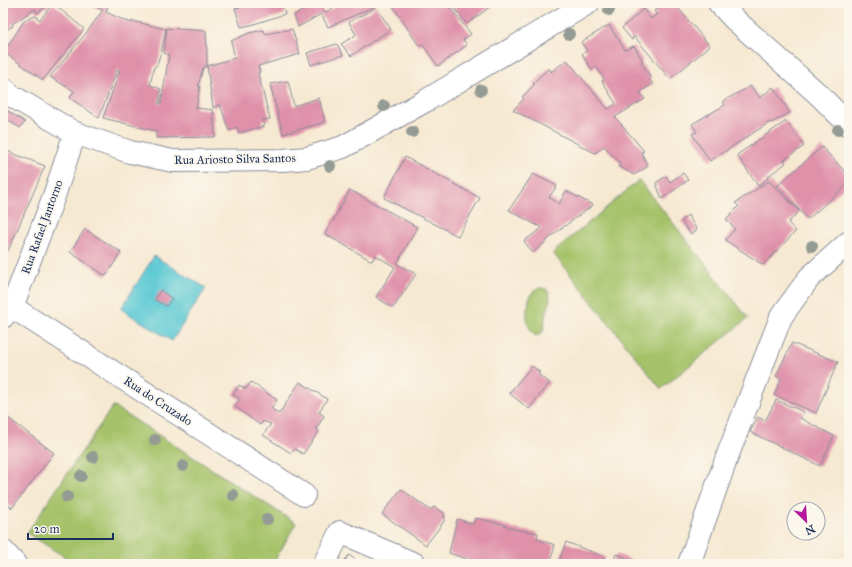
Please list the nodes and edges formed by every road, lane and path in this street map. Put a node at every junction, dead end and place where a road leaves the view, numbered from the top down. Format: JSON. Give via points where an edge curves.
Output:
{"nodes":[{"id":1,"x":588,"y":3,"type":"edge"},
{"id":2,"x":718,"y":3,"type":"edge"},
{"id":3,"x":3,"y":88,"type":"edge"},
{"id":4,"x":849,"y":125,"type":"edge"},
{"id":5,"x":75,"y":133,"type":"junction"},
{"id":6,"x":849,"y":242,"type":"edge"},
{"id":7,"x":8,"y":312,"type":"edge"},
{"id":8,"x":304,"y":495,"type":"dead end"},
{"id":9,"x":3,"y":551,"type":"edge"},
{"id":10,"x":15,"y":564,"type":"edge"},
{"id":11,"x":324,"y":564,"type":"edge"},
{"id":12,"x":415,"y":564,"type":"edge"},
{"id":13,"x":689,"y":564,"type":"edge"}],
"edges":[{"from":1,"to":5,"type":"street","name":"Rua Ariosto Silva Santos","via":[[427,100],[343,147],[307,158],[173,160],[130,152]]},
{"from":2,"to":4,"type":"street"},
{"from":3,"to":5,"type":"street","name":"Rua Ariosto Silva Santos","via":[[12,96]]},
{"from":5,"to":7,"type":"street","name":"Rua Rafael Jantorno","via":[[54,196]]},
{"from":6,"to":13,"type":"street","via":[[809,278],[781,317]]},
{"from":7,"to":8,"type":"street","name":"Rua do Cruzado"},
{"from":9,"to":10,"type":"street"},
{"from":11,"to":12,"type":"street","via":[[340,532]]}]}
